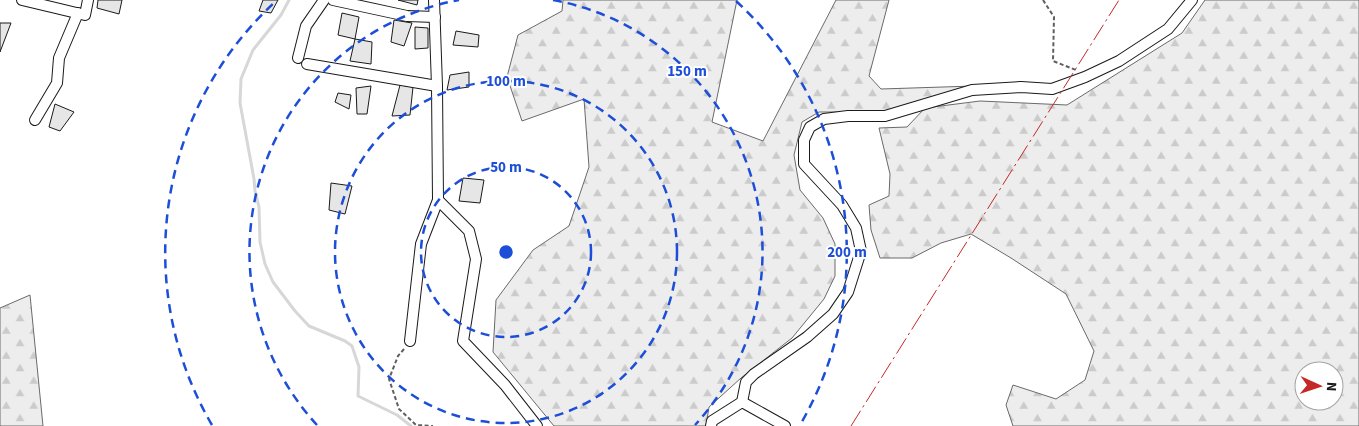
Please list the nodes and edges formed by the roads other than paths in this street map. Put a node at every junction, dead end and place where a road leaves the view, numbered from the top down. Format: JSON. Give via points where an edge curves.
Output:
{"nodes":[{"id":1,"x":22,"y":0,"type":"edge"},
{"id":2,"x":88,"y":0,"type":"edge"},
{"id":3,"x":324,"y":0,"type":"edge"},
{"id":4,"x":333,"y":0,"type":"edge"},
{"id":5,"x":434,"y":0,"type":"edge"},
{"id":6,"x":1192,"y":0,"type":"edge"},
{"id":7,"x":78,"y":13,"type":"junction"},
{"id":8,"x":435,"y":18,"type":"junction"},
{"id":9,"x":437,"y":86,"type":"junction"},
{"id":10,"x":35,"y":120,"type":"dead end"},
{"id":11,"x":438,"y":200,"type":"junction"},
{"id":12,"x":410,"y":341,"type":"road end"},
{"id":13,"x":742,"y":402,"type":"junction"},
{"id":14,"x":537,"y":426,"type":"edge"},
{"id":15,"x":711,"y":426,"type":"edge"},
{"id":16,"x":785,"y":426,"type":"edge"}],
"edges":[{"from":1,"to":7,"type":"street"},
{"from":2,"to":7,"type":"street","via":[[85,15]]},
{"from":3,"to":9,"type":"street","via":[[306,26],[302,61]]},
{"from":4,"to":8,"type":"street","via":[[407,16]]},
{"from":5,"to":8,"type":"street"},
{"from":6,"to":13,"type":"street","via":[[1168,29],[1119,61],[1052,89],[972,90],[885,116],[824,119],[810,127],[804,140],[804,164],[842,205],[856,228],[860,251],[848,292],[833,314],[807,337],[754,374],[746,382]]},
{"from":7,"to":10,"type":"street","via":[[59,58],[58,83]]},
{"from":8,"to":9,"type":"street"},
{"from":9,"to":11,"type":"street"},
{"from":11,"to":12,"type":"street","via":[[421,244]]},
{"from":11,"to":14,"type":"street","via":[[469,231],[476,259],[463,340],[505,384]]},
{"from":13,"to":15,"type":"street","via":[[712,422]]},
{"from":13,"to":16,"type":"street"}]}
